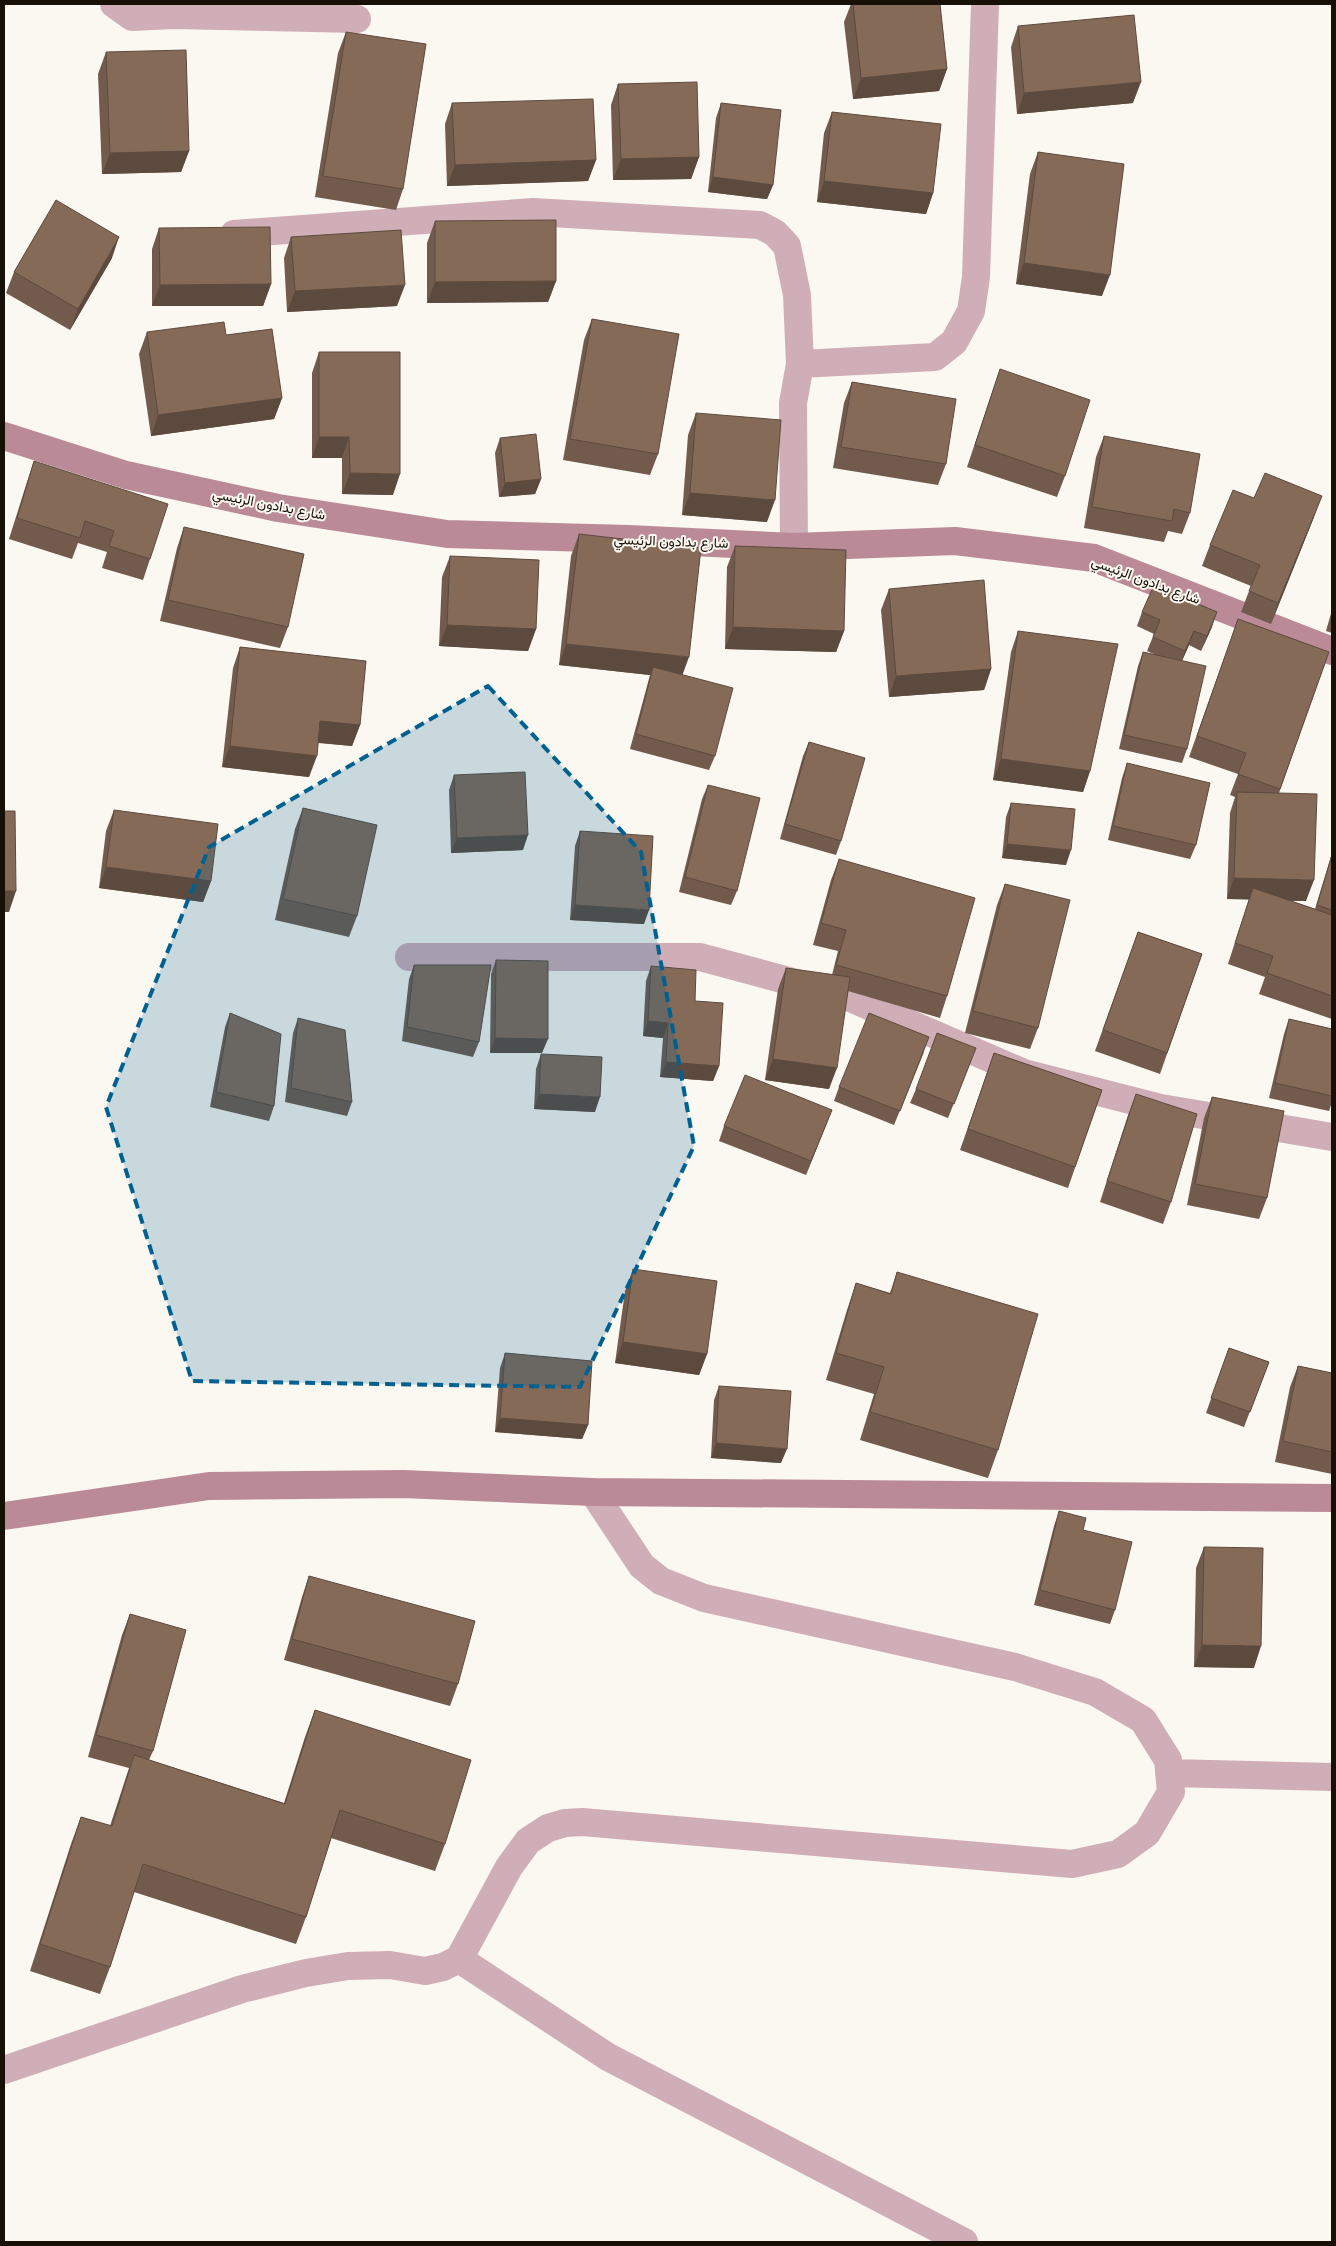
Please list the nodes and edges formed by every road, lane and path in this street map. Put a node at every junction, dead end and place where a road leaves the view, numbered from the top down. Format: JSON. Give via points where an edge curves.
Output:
{"nodes":[{"id":1,"x":114,"y":4,"type":"edge"},
{"id":2,"x":984,"y":4,"type":"edge"},
{"id":3,"x":357,"y":19,"type":"dead end"},
{"id":4,"x":213,"y":235,"type":"edge"},
{"id":5,"x":800,"y":364,"type":"junction"},
{"id":6,"x":4,"y":436,"type":"edge"},
{"id":7,"x":794,"y":547,"type":"junction"},
{"id":8,"x":1332,"y":651,"type":"edge"},
{"id":9,"x":409,"y":958,"type":"dead end"},
{"id":10,"x":1332,"y":1137,"type":"edge"},
{"id":11,"x":593,"y":1492,"type":"junction"},
{"id":12,"x":1332,"y":1498,"type":"edge"},
{"id":13,"x":4,"y":1516,"type":"edge"},
{"id":14,"x":1169,"y":1774,"type":"junction"},
{"id":15,"x":1332,"y":1777,"type":"edge"},
{"id":16,"x":459,"y":1959,"type":"junction"},
{"id":17,"x":4,"y":2070,"type":"edge"},
{"id":18,"x":964,"y":2242,"type":"edge"}],
"edges":[{"from":1,"to":3,"type":"street","via":[[132,17]]},
{"from":2,"to":5,"type":"street","via":[[976,277],[971,311],[954,342],[935,357]]},
{"from":4,"to":5,"type":"street","via":[[534,212],[760,226],[775,233],[787,246],[797,295]]},
{"from":5,"to":7,"type":"street","via":[[793,403]]},
{"from":6,"to":7,"type":"main road","name":"شارع بدادون الرئيسي","via":[[126,475],[278,508],[447,534]]},
{"from":7,"to":8,"type":"main road","name":"شارع بدادون الرئيسي","via":[[955,541],[1094,558]]},
{"from":9,"to":10,"type":"street","via":[[700,957],[848,997],[1024,1073],[1161,1108]]},
{"from":11,"to":12,"type":"main road"},
{"from":11,"to":13,"type":"main road","via":[[403,1484],[209,1486]]},
{"from":11,"to":14,"type":"street","via":[[642,1566],[661,1581],[704,1598],[1015,1666],[1095,1692],[1143,1720],[1168,1760]]},
{"from":14,"to":15,"type":"street"},
{"from":14,"to":16,"type":"street","via":[[1171,1792],[1147,1833],[1118,1854],[1072,1864],[565,1823],[548,1828],[528,1841]]},
{"from":16,"to":17,"type":"street","via":[[425,1971],[390,1965],[348,1966],[306,1973],[242,1989]]},
{"from":16,"to":18,"type":"street","via":[[608,2057]]}]}
